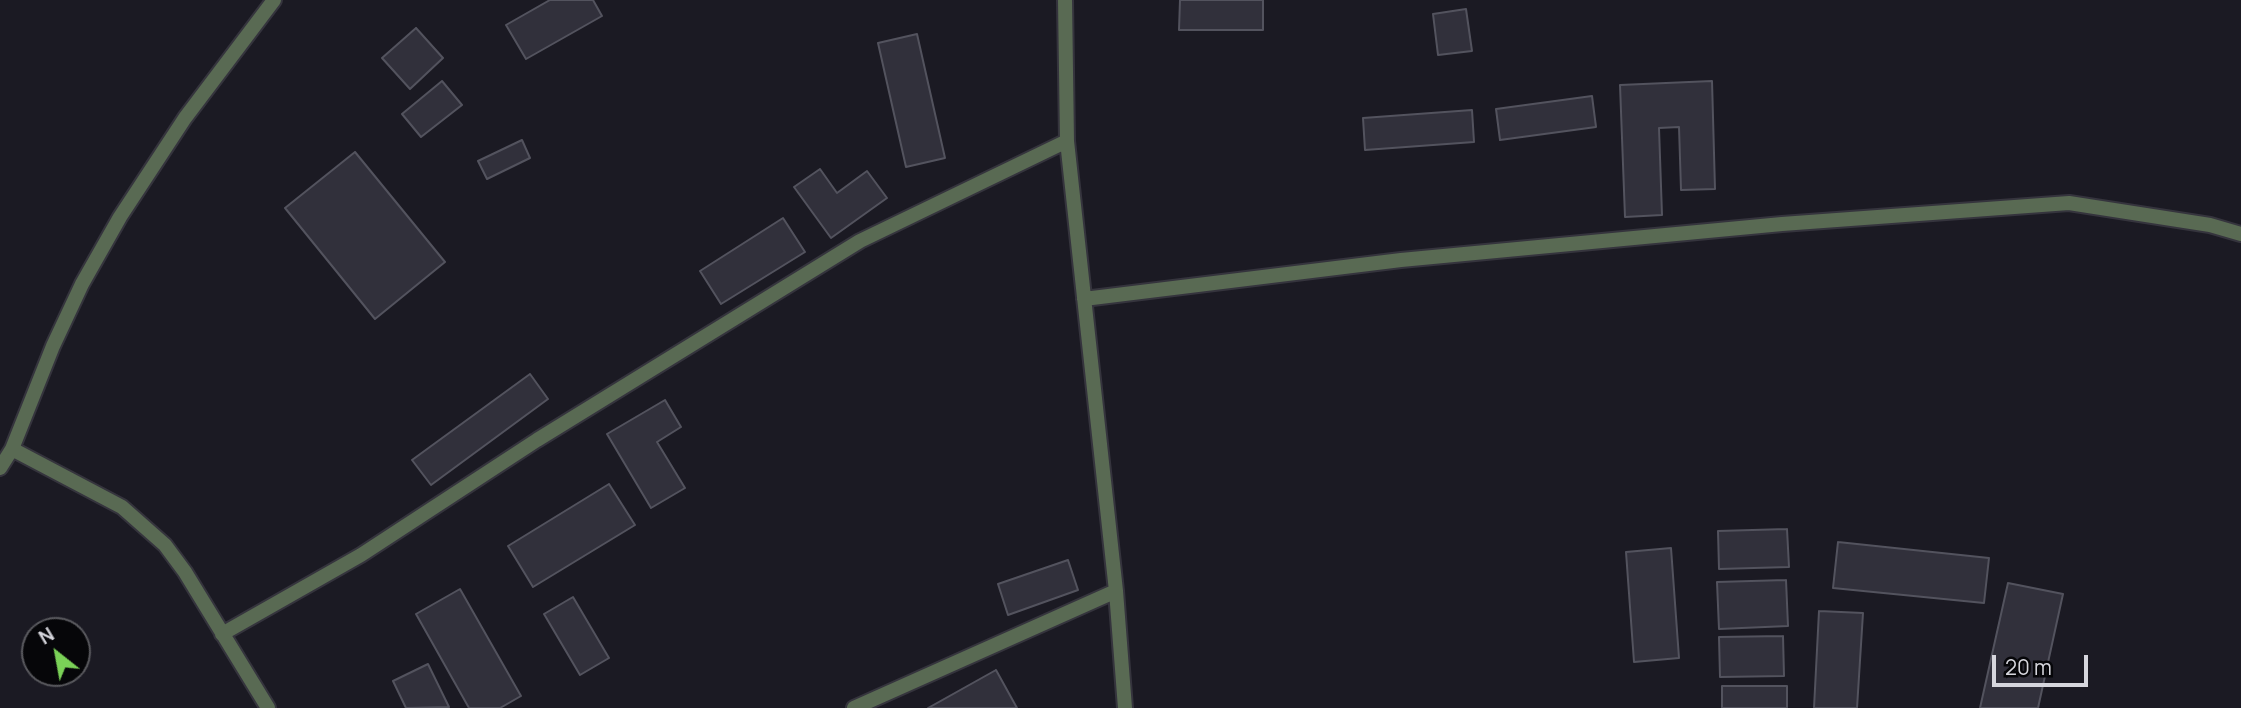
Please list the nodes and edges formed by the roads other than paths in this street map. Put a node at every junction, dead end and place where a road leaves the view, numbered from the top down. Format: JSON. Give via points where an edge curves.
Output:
{"nodes":[{"id":1,"x":274,"y":0,"type":"edge"},
{"id":2,"x":1065,"y":0,"type":"edge"},
{"id":3,"x":1067,"y":141,"type":"junction"},
{"id":4,"x":2241,"y":234,"type":"edge"},
{"id":5,"x":1083,"y":299,"type":"junction"},
{"id":6,"x":12,"y":449,"type":"junction"},
{"id":7,"x":0,"y":468,"type":"edge"},
{"id":8,"x":1116,"y":591,"type":"junction"},
{"id":9,"x":222,"y":634,"type":"junction"},
{"id":10,"x":268,"y":708,"type":"edge"},
{"id":11,"x":854,"y":708,"type":"edge"},
{"id":12,"x":1125,"y":708,"type":"edge"}],
"edges":[{"from":1,"to":6,"type":"street","via":[[185,118],[120,217],[53,346]]},
{"from":2,"to":3,"type":"street"},
{"from":3,"to":5,"type":"street"},
{"from":3,"to":9,"type":"street","via":[[860,241],[537,440],[361,555]]},
{"from":4,"to":5,"type":"street","via":[[2069,203],[1401,260]]},
{"from":5,"to":8,"type":"street"},
{"from":6,"to":7,"type":"street"},
{"from":6,"to":9,"type":"street","via":[[122,507],[165,545]]},
{"from":8,"to":11,"type":"street"},
{"from":8,"to":12,"type":"street"},
{"from":9,"to":10,"type":"street"}]}
